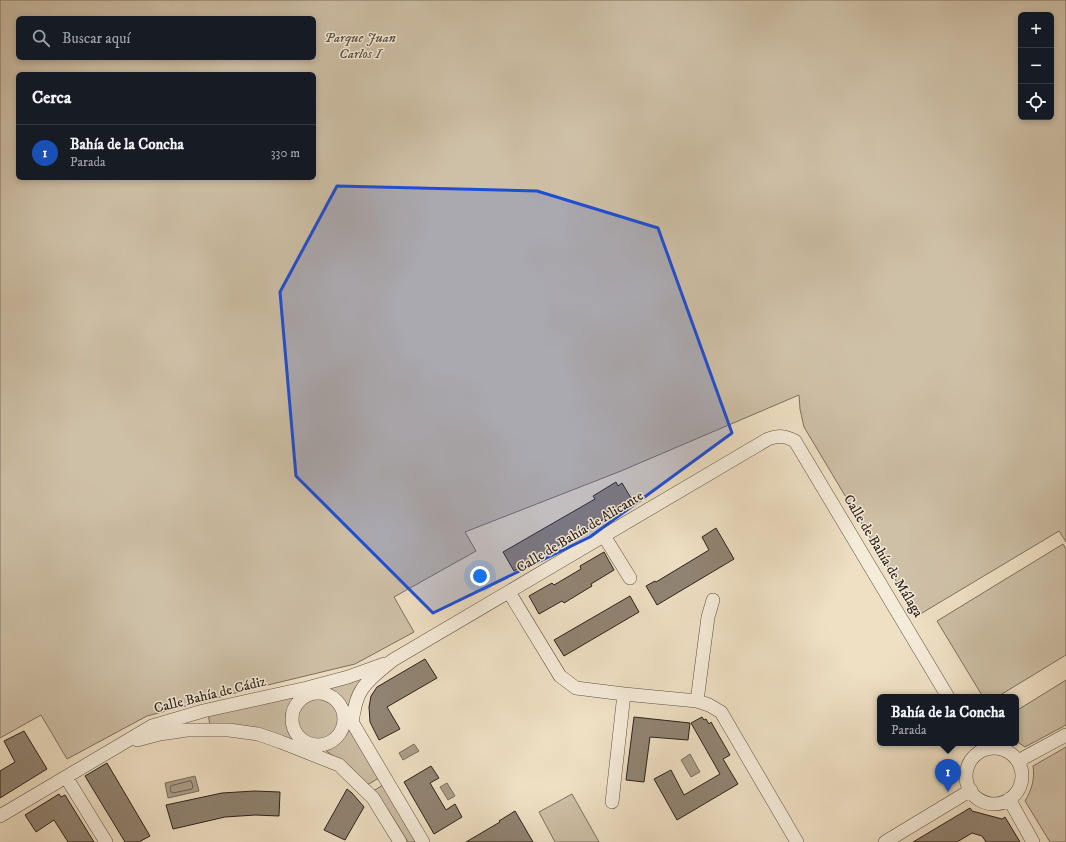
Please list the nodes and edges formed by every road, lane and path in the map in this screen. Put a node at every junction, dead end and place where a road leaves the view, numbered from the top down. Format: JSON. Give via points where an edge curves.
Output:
{"nodes":[{"id":1,"x":785,"y":436,"type":"joint"},
{"id":2,"x":604,"y":536,"type":"junction"},
{"id":3,"x":630,"y":578,"type":"dead end"},
{"id":4,"x":509,"y":592,"type":"junction"},
{"id":5,"x":713,"y":600,"type":"dead end"},
{"id":6,"x":393,"y":660,"type":"junction"},
{"id":7,"x":308,"y":691,"type":"junction"},
{"id":8,"x":624,"y":694,"type":"junction"},
{"id":9,"x":946,"y":694,"type":"edge"},
{"id":10,"x":697,"y":701,"type":"junction"},
{"id":11,"x":348,"y":722,"type":"junction"},
{"id":12,"x":1066,"y":735,"type":"edge"},
{"id":13,"x":124,"y":743,"type":"junction"},
{"id":14,"x":306,"y":747,"type":"junction"},
{"id":15,"x":978,"y":747,"type":"edge"},
{"id":16,"x":1018,"y":761,"type":"junction"},
{"id":17,"x":66,"y":777,"type":"junction"},
{"id":18,"x":971,"y":790,"type":"junction"},
{"id":19,"x":1009,"y":799,"type":"junction"},
{"id":20,"x":612,"y":802,"type":"dead end"},
{"id":21,"x":0,"y":816,"type":"edge"},
{"id":22,"x":106,"y":842,"type":"edge"},
{"id":23,"x":400,"y":842,"type":"edge"},
{"id":24,"x":423,"y":842,"type":"edge"},
{"id":25,"x":797,"y":842,"type":"edge"},
{"id":26,"x":885,"y":842,"type":"edge"},
{"id":27,"x":1033,"y":842,"type":"edge"}],
"edges":[{"from":1,"to":2,"type":"street","name":"Calle de Bahía de Alicante","via":[[768,439]]},
{"from":1,"to":9,"type":"street","name":"Calle de Bahía de Málaga","via":[[795,441]]},
{"from":2,"to":3,"type":"street"},
{"from":2,"to":4,"type":"street","name":"Calle de Bahía de Alicante"},
{"from":4,"to":6,"type":"street","name":"Calle de Bahía de Alicante"},
{"from":4,"to":8,"type":"street","via":[[560,676],[576,688]]},
{"from":5,"to":10,"type":"street","via":[[708,617]]},
{"from":6,"to":7,"type":"street","name":"Calle de Bahía de Alicante"},
{"from":6,"to":11,"type":"street","name":"Calle de Bahía de Alicante","via":[[361,691]]},
{"from":7,"to":11,"type":"street","via":[[326,694],[334,699]]},
{"from":7,"to":13,"type":"street","name":"Calle Bahía de Cádiz","via":[[203,711],[152,726]]},
{"from":7,"to":14,"type":"street","via":[[295,706],[292,714],[295,732]]},
{"from":8,"to":10,"type":"street"},
{"from":8,"to":20,"type":"street"},
{"from":10,"to":25,"type":"street","via":[[721,712]]},
{"from":11,"to":14,"type":"street","via":[[331,742]]},
{"from":11,"to":24,"type":"street"},
{"from":12,"to":16,"type":"street"},
{"from":13,"to":14,"type":"street","name":"Calle Bahía de Cádiz","via":[[187,730],[229,730],[258,734]]},
{"from":13,"to":17,"type":"street","name":"Calle Bahía de Cádiz"},
{"from":14,"to":23,"type":"street","name":"Calle Bahía de Cádiz","via":[[339,765],[373,798]]},
{"from":15,"to":16,"type":"street","via":[[999,748],[1013,755]]},
{"from":15,"to":18,"type":"street","via":[[967,771]]},
{"from":16,"to":19,"type":"street","via":[[1022,777],[1016,793]]},
{"from":17,"to":21,"type":"street","name":"Calle Bahía de Cádiz"},
{"from":17,"to":22,"type":"street"},
{"from":18,"to":19,"type":"street","via":[[984,802],[993,804]]},
{"from":18,"to":26,"type":"street"},
{"from":19,"to":27,"type":"street"}]}
